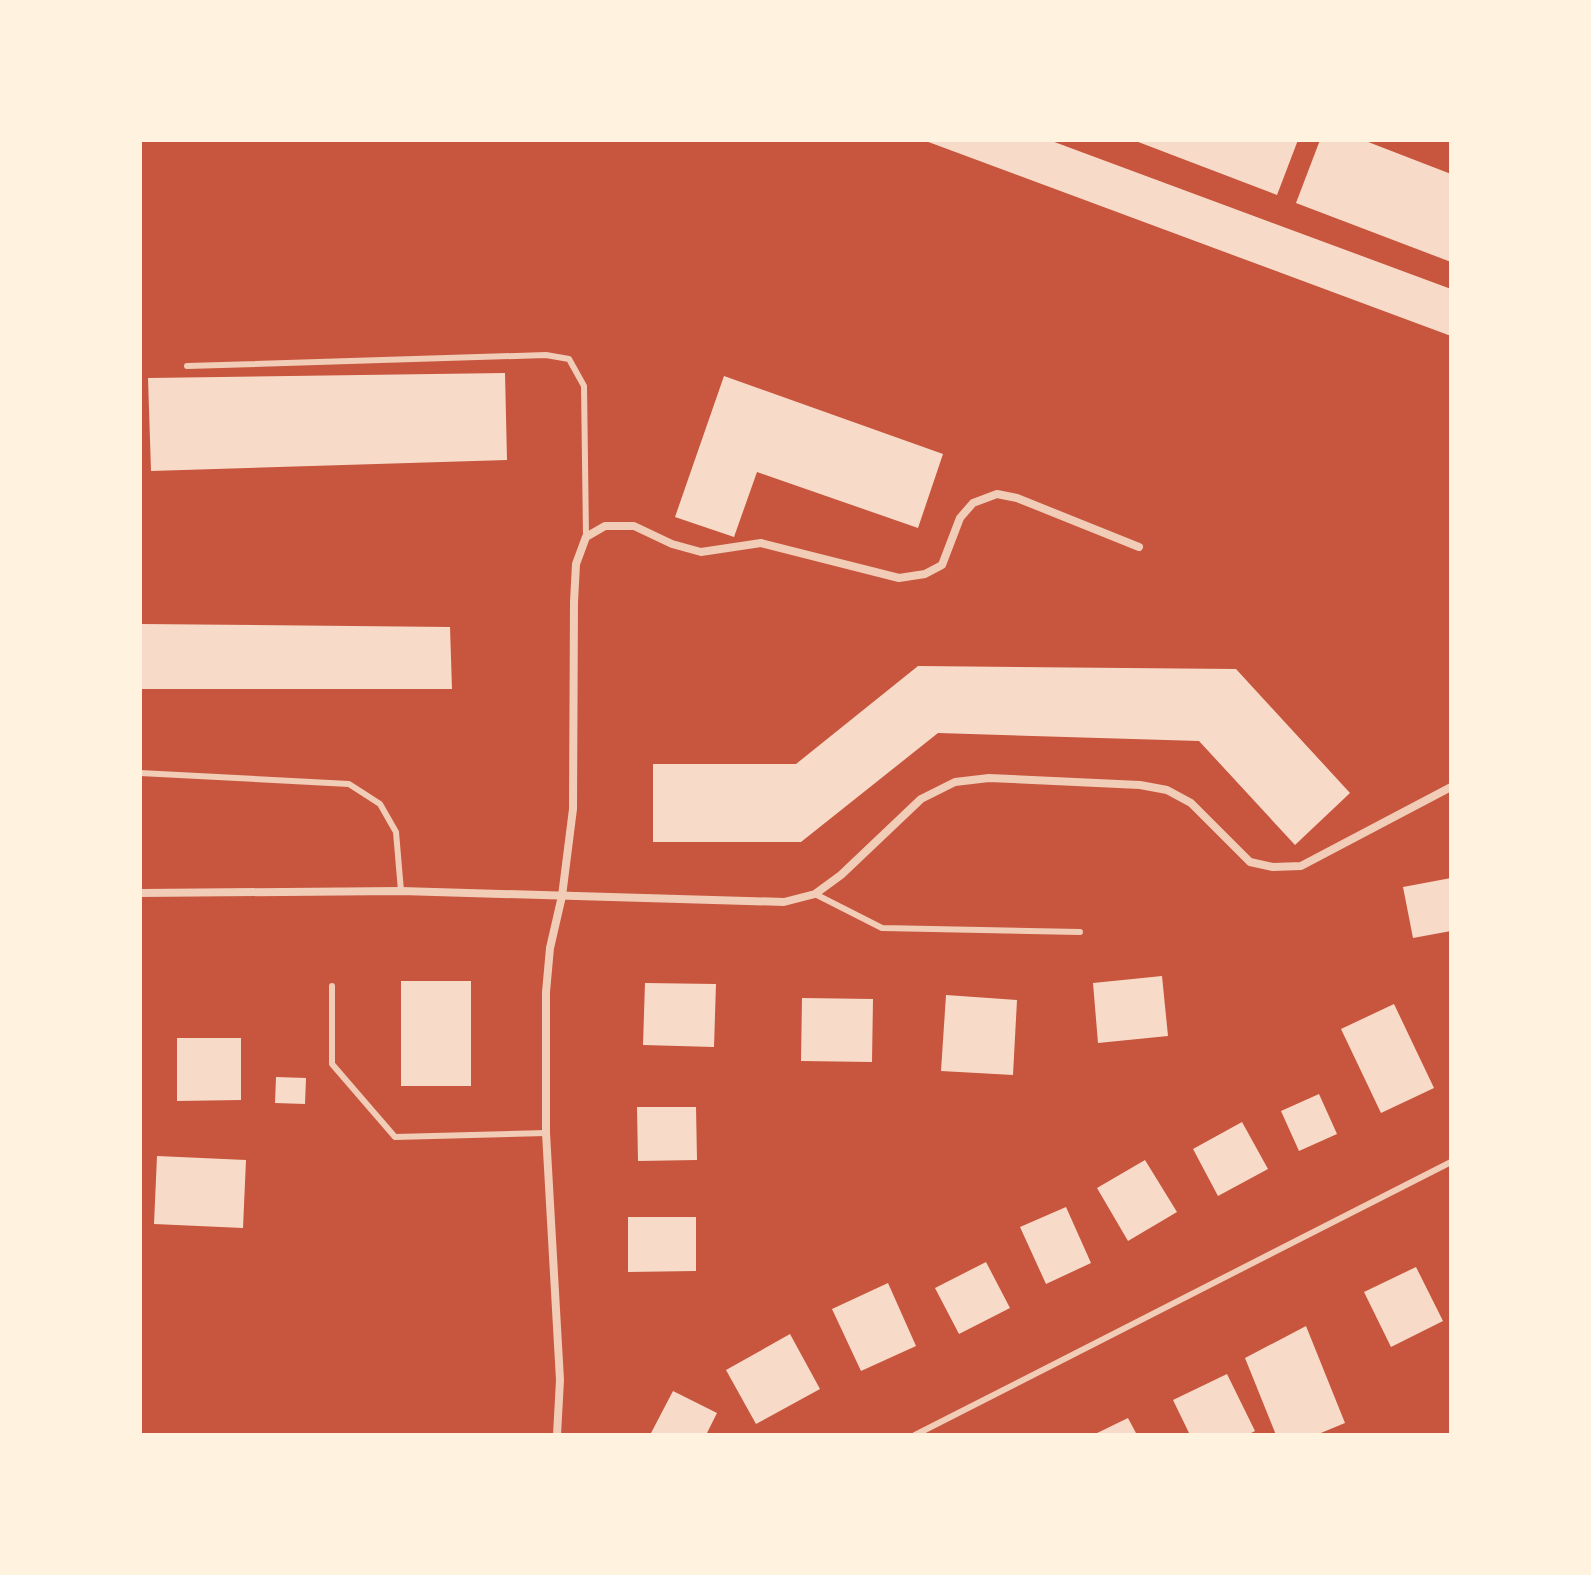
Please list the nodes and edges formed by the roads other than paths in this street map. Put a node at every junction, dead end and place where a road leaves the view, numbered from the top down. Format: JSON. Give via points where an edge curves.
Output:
{"nodes":[{"id":1,"x":187,"y":366,"type":"dead end"},
{"id":2,"x":586,"y":537,"type":"junction"},
{"id":3,"x":1139,"y":547,"type":"dead end"},
{"id":4,"x":140,"y":773,"type":"edge"},
{"id":5,"x":1451,"y":787,"type":"edge"},
{"id":6,"x":401,"y":891,"type":"junction"},
{"id":7,"x":140,"y":893,"type":"edge"},
{"id":8,"x":815,"y":894,"type":"junction"},
{"id":9,"x":562,"y":896,"type":"junction"},
{"id":10,"x":1080,"y":932,"type":"dead end"},
{"id":11,"x":332,"y":986,"type":"dead end"},
{"id":12,"x":546,"y":1133,"type":"junction"},
{"id":13,"x":1451,"y":1162,"type":"edge"},
{"id":14,"x":557,"y":1435,"type":"edge"},
{"id":15,"x":915,"y":1435,"type":"edge"}],
"edges":[{"from":1,"to":2,"type":"lane","via":[[546,355],[569,359],[584,386]]},
{"from":2,"to":3,"type":"street","via":[[605,526],[634,526],[701,552],[761,543],[899,578],[942,565],[960,518],[973,503],[997,494]]},
{"from":2,"to":9,"type":"street","via":[[576,564],[573,809]]},
{"from":4,"to":6,"type":"lane","via":[[349,784],[380,804],[396,832]]},
{"from":5,"to":8,"type":"street","via":[[1301,866],[1273,867],[1250,862],[1191,803],[1167,790],[989,778],[955,782],[921,799]]},
{"from":6,"to":7,"type":"street"},
{"from":6,"to":9,"type":"street"},
{"from":8,"to":9,"type":"street","via":[[784,902]]},
{"from":8,"to":10,"type":"lane","via":[[882,928]]},
{"from":9,"to":12,"type":"street","via":[[546,992]]},
{"from":11,"to":12,"type":"lane","via":[[332,1064],[395,1137]]},
{"from":12,"to":14,"type":"street","via":[[560,1380]]},
{"from":13,"to":15,"type":"lane"}]}
